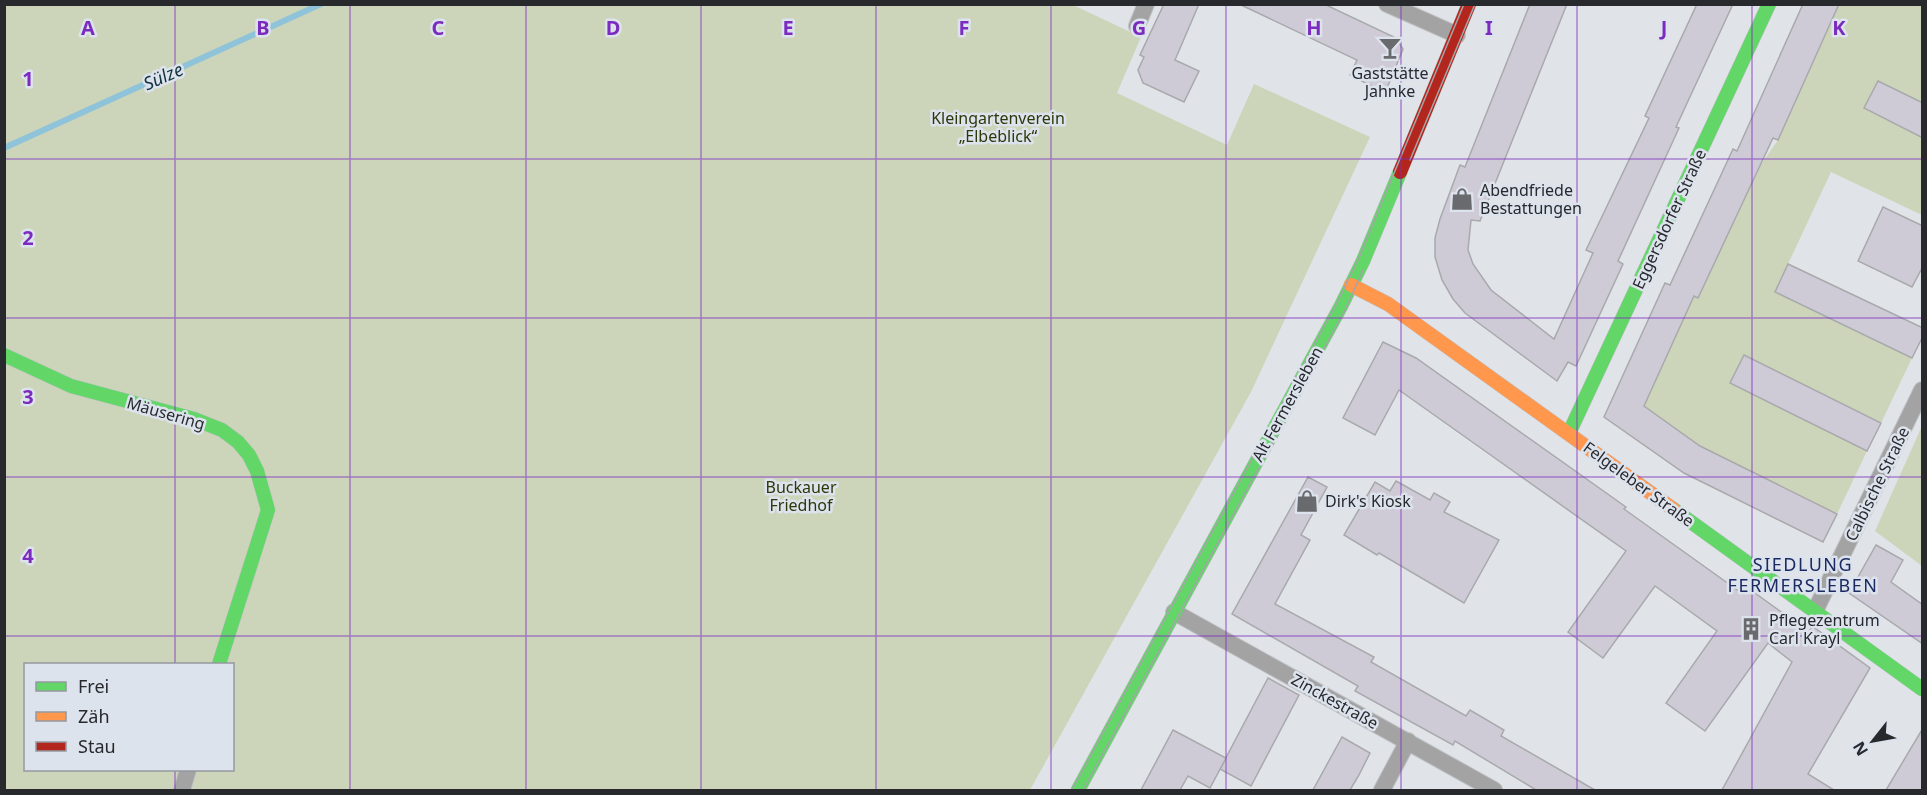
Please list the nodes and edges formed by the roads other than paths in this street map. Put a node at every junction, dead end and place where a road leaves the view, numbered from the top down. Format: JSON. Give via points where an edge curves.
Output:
{"nodes":[{"id":1,"x":1146,"y":4,"type":"edge"},
{"id":2,"x":1387,"y":4,"type":"edge"},
{"id":3,"x":1469,"y":4,"type":"edge"},
{"id":4,"x":1769,"y":4,"type":"edge"},
{"id":5,"x":1137,"y":26,"type":"dead end"},
{"id":6,"x":1457,"y":35,"type":"junction"},
{"id":7,"x":1351,"y":285,"type":"junction"},
{"id":8,"x":4,"y":355,"type":"edge"},
{"id":9,"x":1923,"y":390,"type":"edge"},
{"id":10,"x":1569,"y":433,"type":"junction"},
{"id":11,"x":1815,"y":611,"type":"junction"},
{"id":12,"x":1174,"y":612,"type":"junction"},
{"id":13,"x":219,"y":663,"type":"edge"},
{"id":14,"x":1923,"y":689,"type":"edge"},
{"id":15,"x":1408,"y":741,"type":"junction"},
{"id":16,"x":188,"y":771,"type":"edge"},
{"id":17,"x":182,"y":790,"type":"edge"},
{"id":18,"x":1078,"y":790,"type":"edge"},
{"id":19,"x":1382,"y":790,"type":"edge"},
{"id":20,"x":1494,"y":790,"type":"edge"}],
"edges":[{"from":1,"to":5,"type":"street"},
{"from":2,"to":6,"type":"street"},
{"from":3,"to":6,"type":"street","name":"Alt Fermersleben"},
{"from":4,"to":10,"type":"street","name":"Eggersdorfer Straße"},
{"from":6,"to":7,"type":"street","name":"Alt Fermersleben"},
{"from":7,"to":10,"type":"street","name":"Felgeleber Straße","via":[[1388,304]]},
{"from":7,"to":12,"type":"street","name":"Alt Fermersleben"},
{"from":8,"to":13,"type":"street","name":"Mäusering","via":[[71,386],[222,430],[249,455],[268,510]]},
{"from":9,"to":11,"type":"street","name":"Calbische Straße"},
{"from":10,"to":11,"type":"street","name":"Felgeleber Straße"},
{"from":11,"to":14,"type":"street","name":"Felgeleber Straße"},
{"from":12,"to":15,"type":"street","name":"Zinckestraße"},
{"from":12,"to":18,"type":"street","name":"Alt Fermersleben"},
{"from":15,"to":19,"type":"street"},
{"from":15,"to":20,"type":"street","name":"Zinckestraße"},
{"from":16,"to":17,"type":"street"}]}
